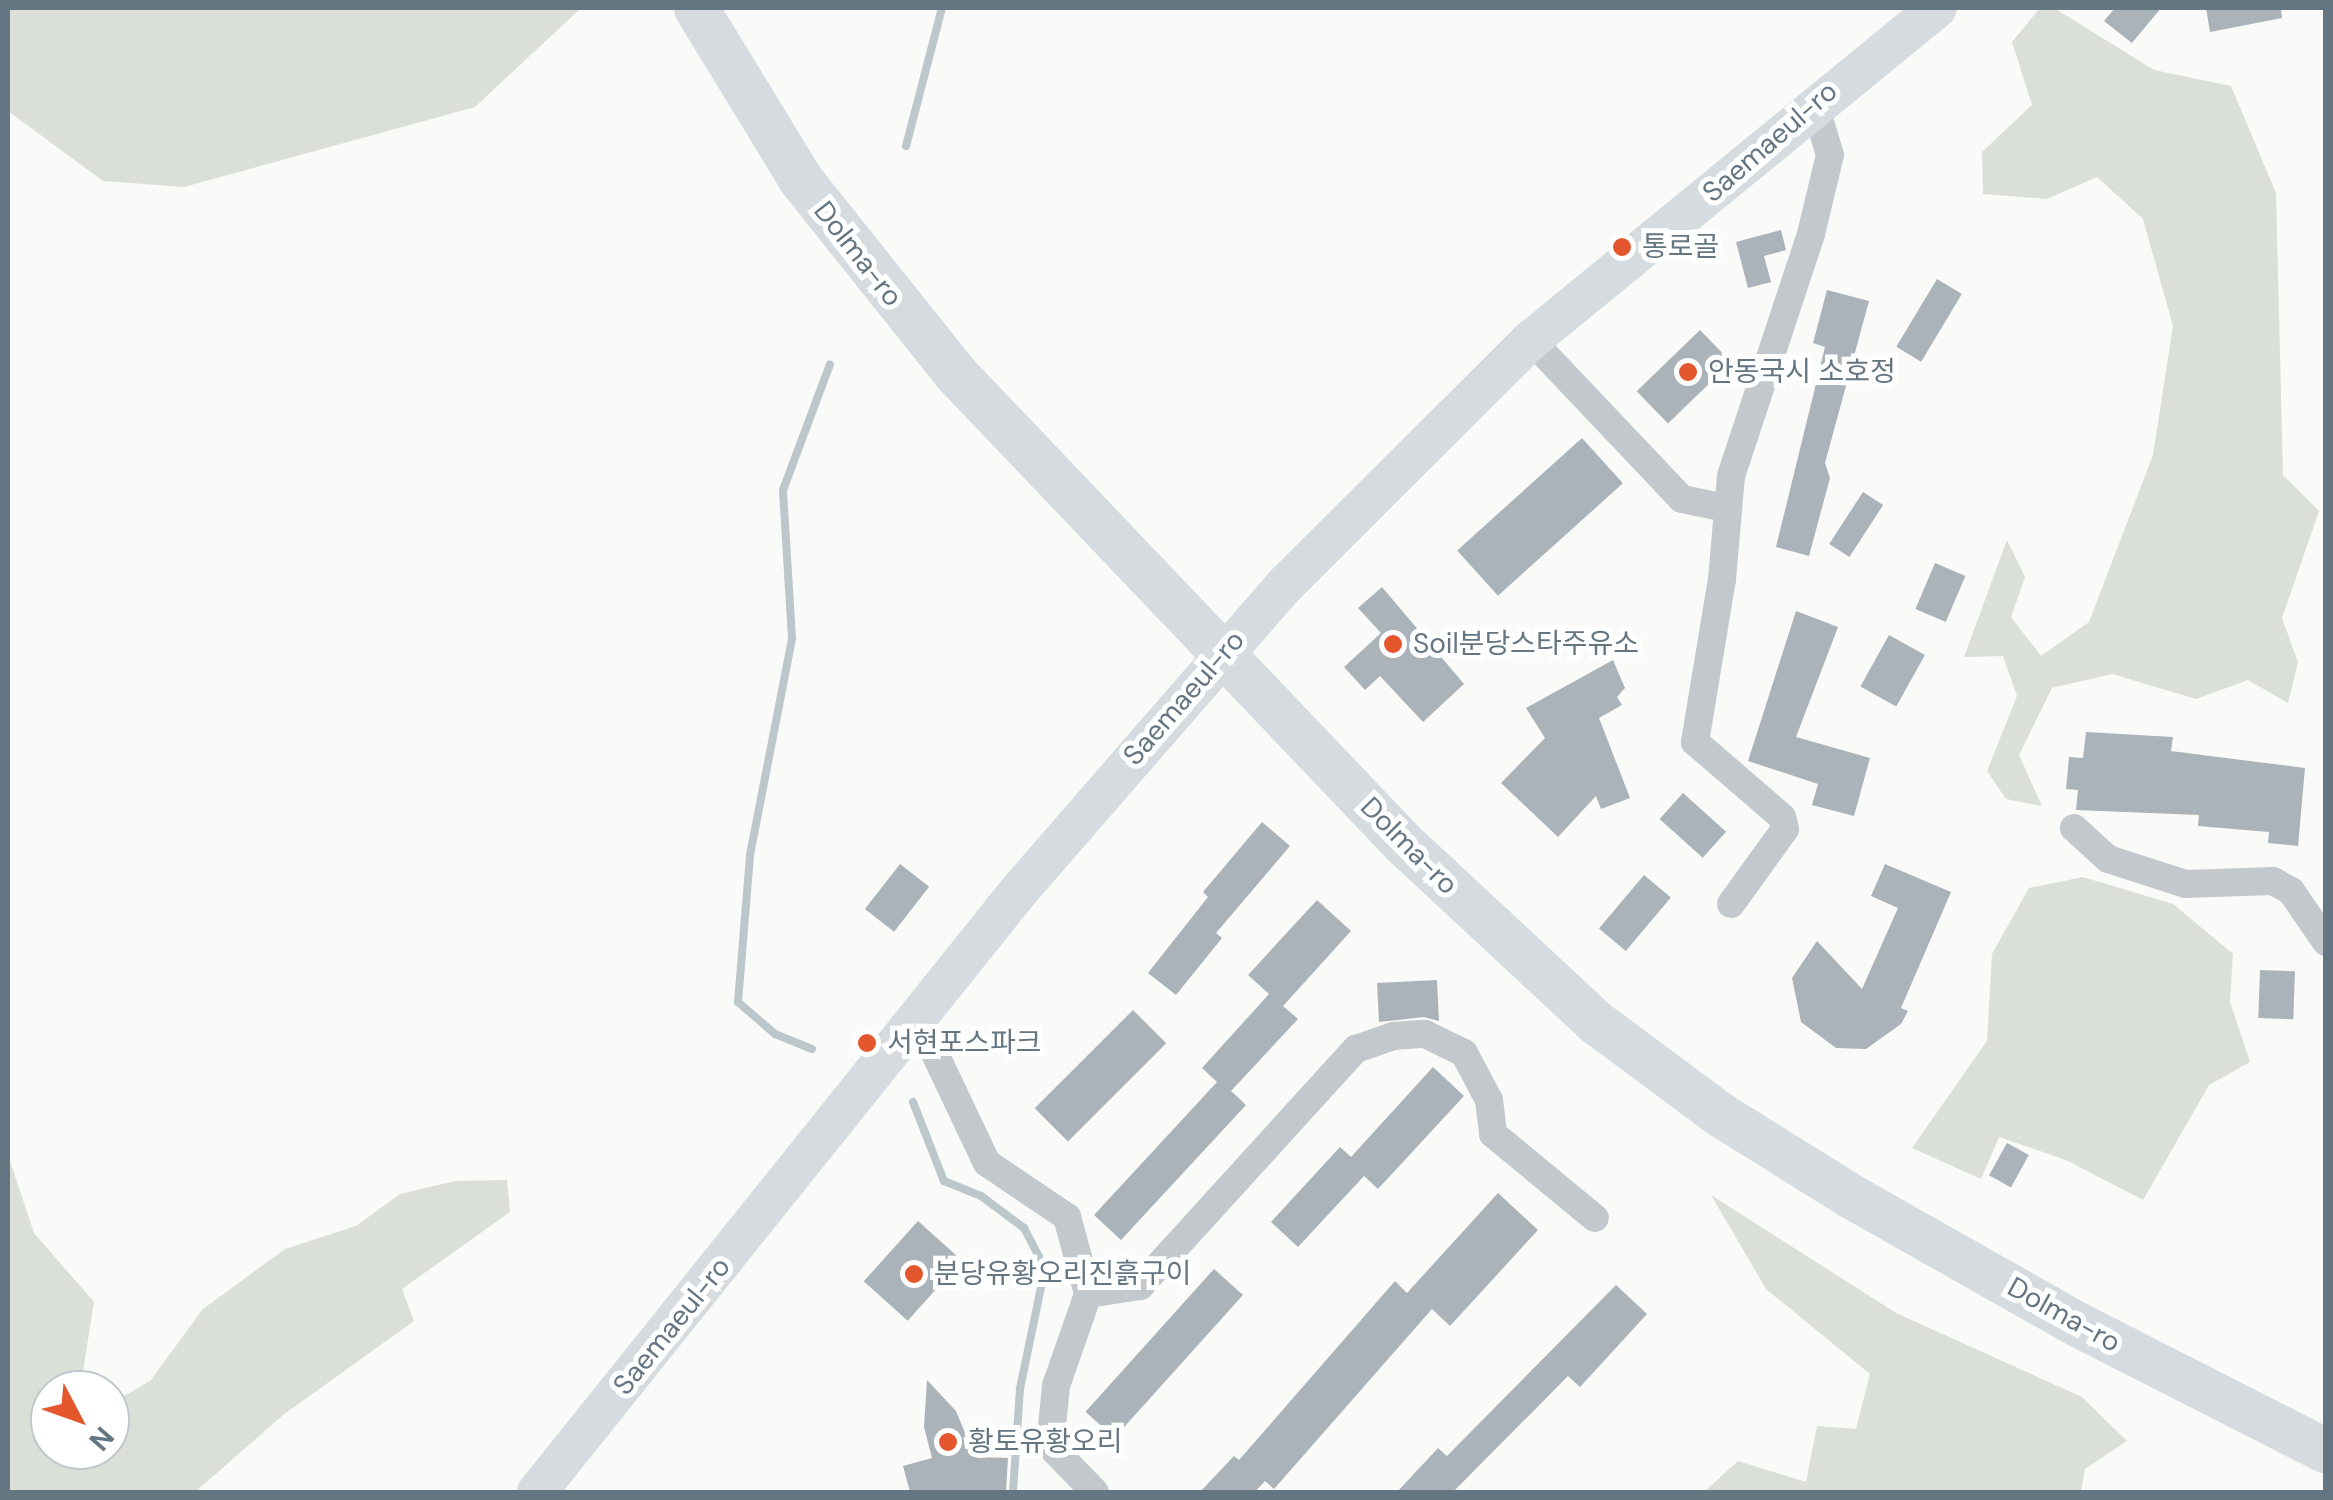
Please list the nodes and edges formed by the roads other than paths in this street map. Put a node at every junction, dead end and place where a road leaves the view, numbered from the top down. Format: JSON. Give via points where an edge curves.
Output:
{"nodes":[{"id":1,"x":696,"y":8,"type":"edge"},
{"id":2,"x":1937,"y":8,"type":"edge"},
{"id":3,"x":1814,"y":102,"type":"junction"},
{"id":4,"x":1532,"y":340,"type":"junction"},
{"id":5,"x":1726,"y":508,"type":"junction"},
{"id":6,"x":1223,"y":650,"type":"junction"},
{"id":7,"x":2074,"y":828,"type":"dead end"},
{"id":8,"x":1731,"y":904,"type":"dead end"},
{"id":9,"x":2326,"y":942,"type":"edge"},
{"id":10,"x":919,"y":1020,"type":"junction"},
{"id":11,"x":1595,"y":1218,"type":"dead end"},
{"id":12,"x":1088,"y":1294,"type":"junction"},
{"id":13,"x":2326,"y":1452,"type":"edge"},
{"id":14,"x":537,"y":1492,"type":"edge"},
{"id":15,"x":1095,"y":1492,"type":"edge"}],
"edges":[{"from":1,"to":6,"type":"main road","name":"Dolma-ro","via":[[801,180],[879,283],[1042,467]]},
{"from":2,"to":3,"type":"street","name":"Saemaeul-ro"},
{"from":3,"to":4,"type":"street","name":"Saemaeul-ro","via":[[1611,280]]},
{"from":3,"to":5,"type":"street","via":[[1830,155]]},
{"from":4,"to":5,"type":"street","via":[[1682,498]]},
{"from":4,"to":6,"type":"street","name":"Saemaeul-ro"},
{"from":5,"to":8,"type":"street","via":[[1722,579],[1695,742],[1782,817],[1785,828]]},
{"from":6,"to":10,"type":"street","name":"Saemaeul-ro"},
{"from":6,"to":13,"type":"main road","name":"Dolma-ro","via":[[1403,843],[1507,941],[1596,1022],[1718,1113],[2079,1325]]},
{"from":7,"to":9,"type":"street","via":[[2108,858],[2168,880],[2273,881],[2290,891]]},
{"from":10,"to":12,"type":"street","via":[[987,1162],[1068,1217]]},
{"from":10,"to":14,"type":"street","name":"Saemaeul-ro"},
{"from":11,"to":12,"type":"street","via":[[1494,1134],[1488,1100],[1464,1053],[1424,1034],[1393,1036],[1356,1049],[1140,1286]]},
{"from":12,"to":15,"type":"street","via":[[1056,1386],[1050,1446]]}]}
